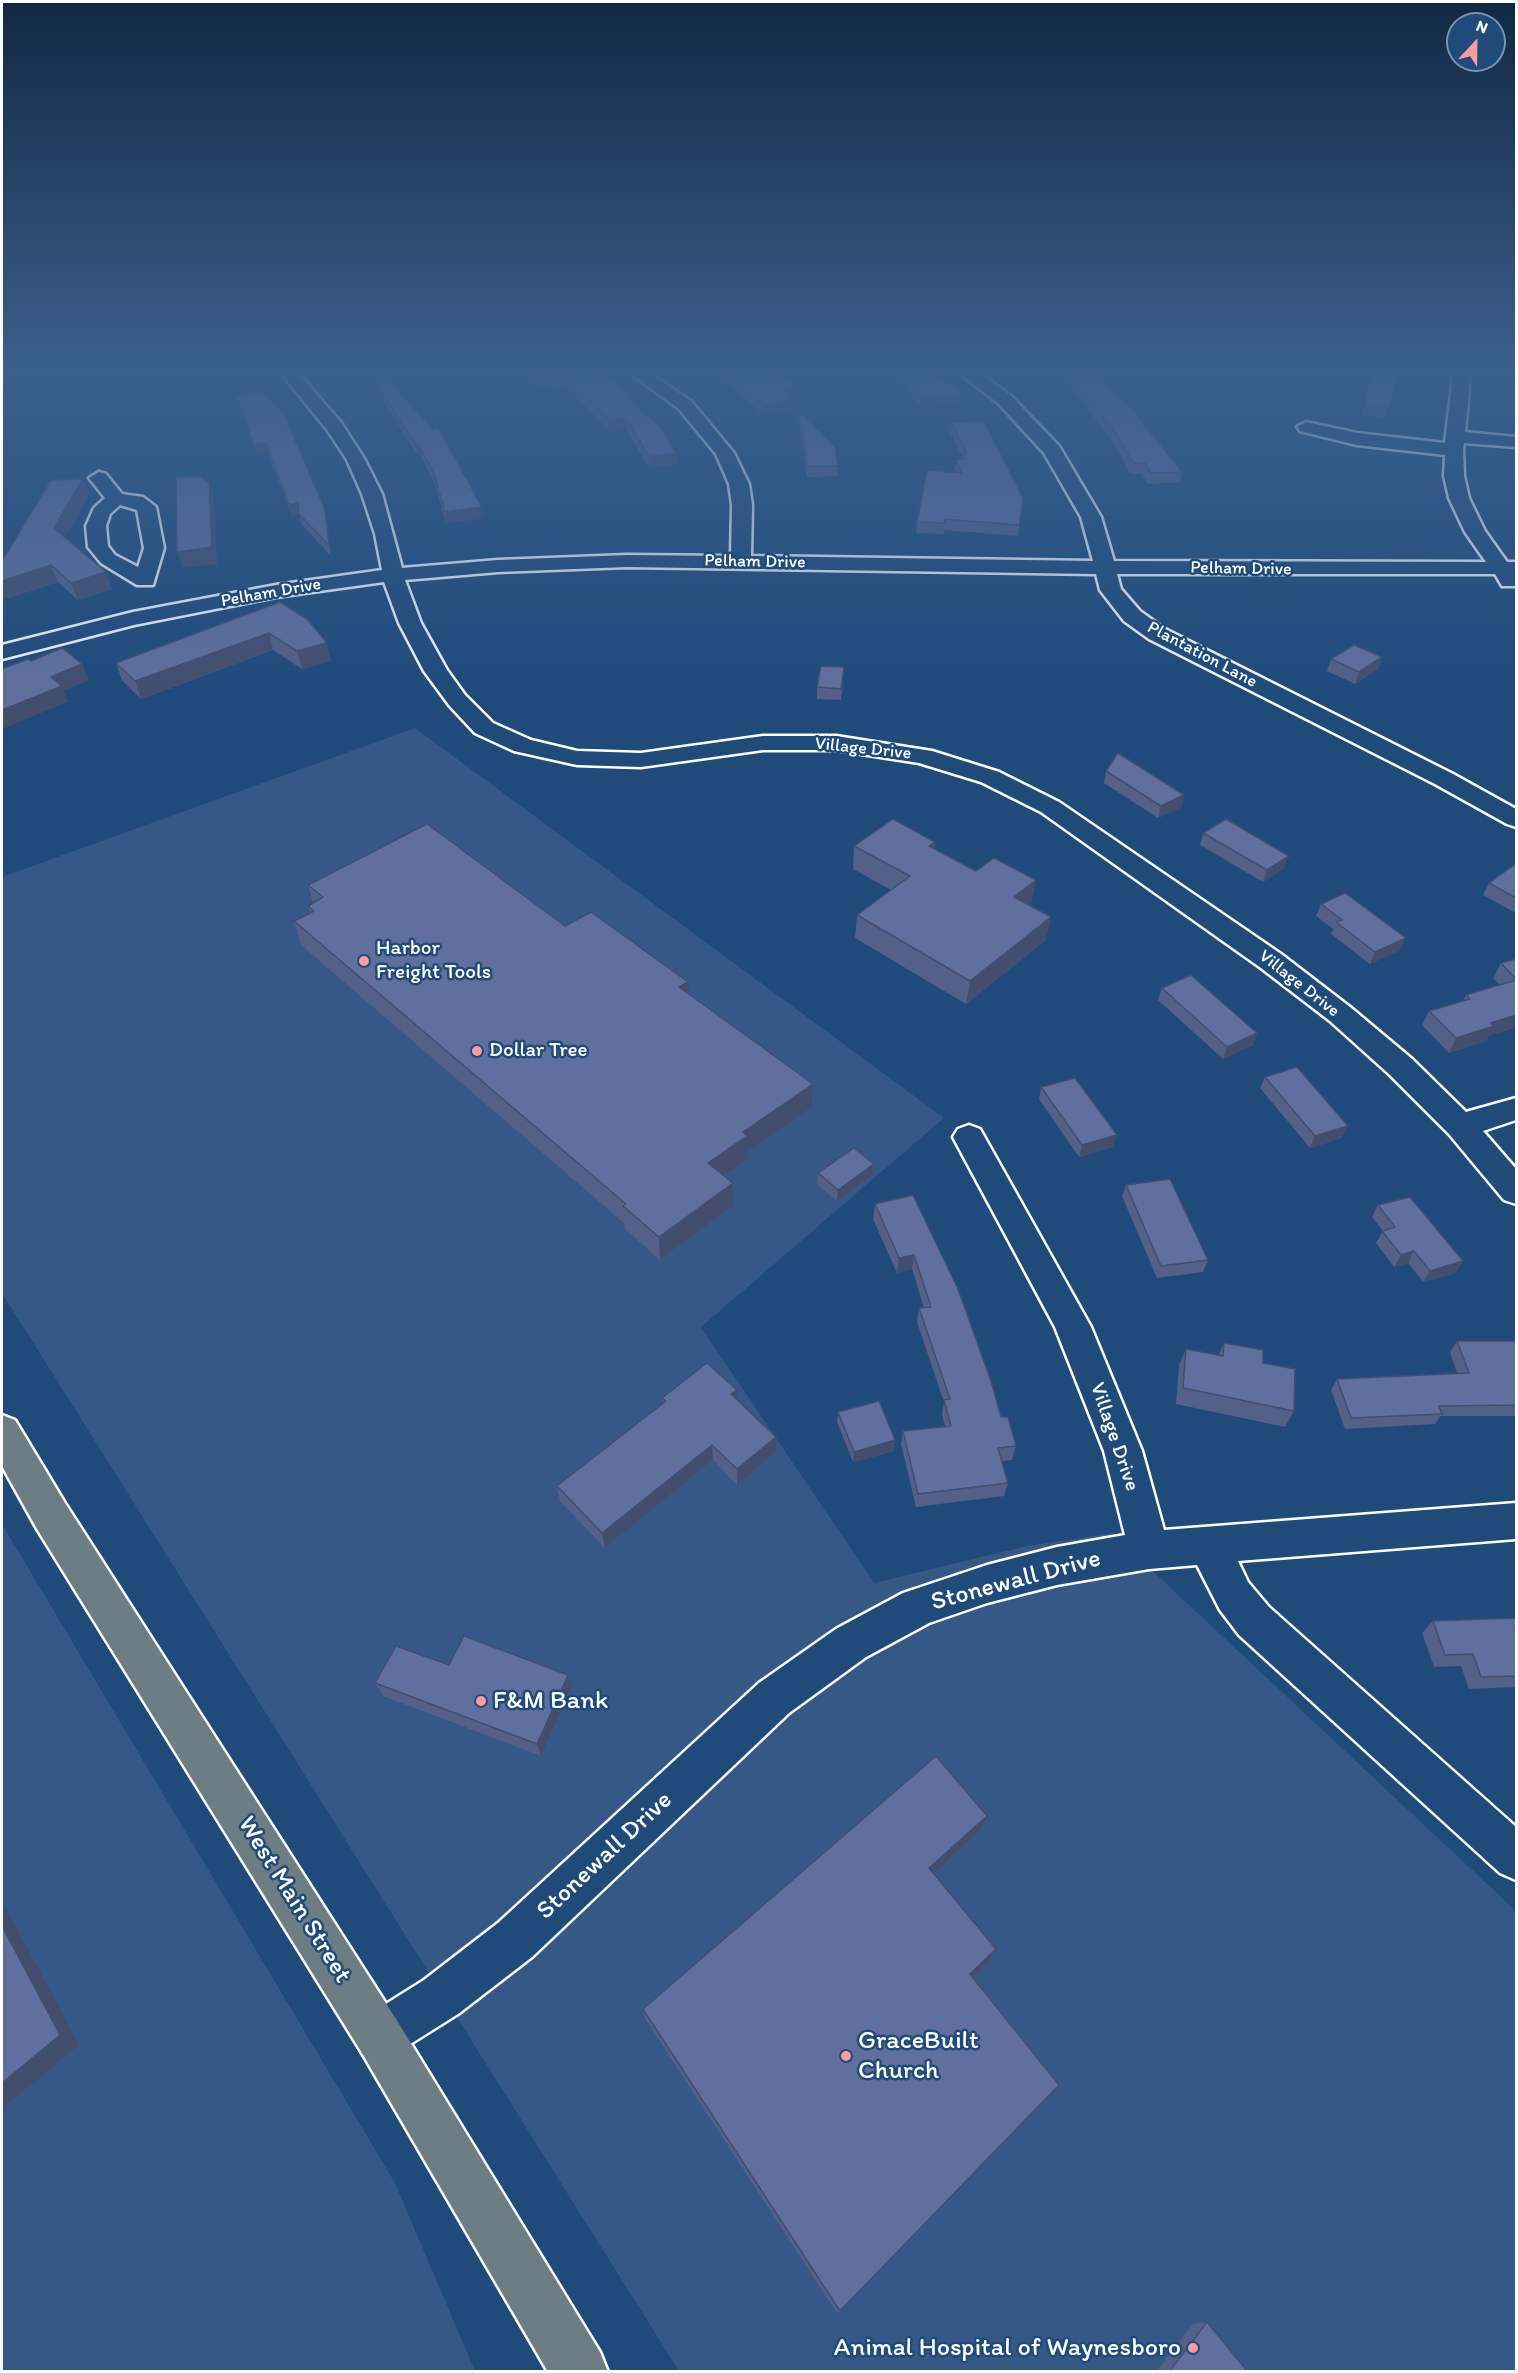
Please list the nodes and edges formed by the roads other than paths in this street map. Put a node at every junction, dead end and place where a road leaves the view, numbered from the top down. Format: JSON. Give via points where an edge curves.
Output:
{"nodes":[{"id":1,"x":99,"y":478,"type":"dead end"},
{"id":2,"x":365,"y":479,"type":"edge"},
{"id":3,"x":737,"y":479,"type":"edge"},
{"id":4,"x":1069,"y":479,"type":"edge"},
{"id":5,"x":1455,"y":479,"type":"edge"},
{"id":6,"x":116,"y":499,"type":"junction"},
{"id":7,"x":741,"y":561,"type":"junction"},
{"id":8,"x":1106,"y":567,"type":"junction"},
{"id":9,"x":1508,"y":568,"type":"edge"},
{"id":10,"x":392,"y":575,"type":"junction"},
{"id":11,"x":145,"y":580,"type":"junction"},
{"id":12,"x":1516,"y":590,"type":"edge"},
{"id":13,"x":157,"y":614,"type":"junction"},
{"id":14,"x":2,"y":651,"type":"edge"},
{"id":15,"x":1516,"y":819,"type":"edge"},
{"id":16,"x":1516,"y":1109,"type":"edge"},
{"id":17,"x":1460,"y":1126,"type":"junction"},
{"id":18,"x":969,"y":1137,"type":"dead end"},
{"id":19,"x":1516,"y":1191,"type":"edge"},
{"id":20,"x":2,"y":1432,"type":"edge"},
{"id":21,"x":1516,"y":1521,"type":"edge"},
{"id":22,"x":1208,"y":1545,"type":"junction"},
{"id":23,"x":1149,"y":1550,"type":"junction"},
{"id":24,"x":1516,"y":1857,"type":"edge"},
{"id":25,"x":379,"y":2036,"type":"junction"},
{"id":26,"x":580,"y":2372,"type":"edge"}],
"edges":[{"from":1,"to":6,"type":"street"},
{"from":2,"to":10,"type":"street","name":"Village Drive","via":[[385,534]]},
{"from":3,"to":7,"type":"street","via":[[742,505]]},
{"from":4,"to":8,"type":"street","name":"Plantation Lane","via":[[1091,517]]},
{"from":5,"to":9,"type":"street","via":[[1462,507]]},
{"from":6,"to":11,"type":"street","via":[[136,501],[146,507],[154,548]]},
{"from":6,"to":11,"type":"street","via":[[101,512],[96,526],[98,547],[108,558]]},
{"from":7,"to":8,"type":"street","name":"Pelham Drive"},
{"from":7,"to":10,"type":"street","name":"Pelham Drive","via":[[563,562]]},
{"from":8,"to":9,"type":"street","name":"Pelham Drive"},
{"from":8,"to":15,"type":"street","name":"Plantation Lane","via":[[1111,590],[1119,603],[1157,634]]},
{"from":9,"to":12,"type":"street"},
{"from":10,"to":13,"type":"street","name":"Pelham Drive","via":[[276,591]]},
{"from":10,"to":17,"type":"street","name":"Village Drive","via":[[410,623],[457,700],[484,729],[523,746],[604,760],[678,756],[763,743],[836,743],[923,756],[1024,792],[1271,961],[1401,1067]]},
{"from":11,"to":13,"type":"street"},
{"from":13,"to":14,"type":"street","name":"Pelham Drive"},
{"from":16,"to":17,"type":"street"},
{"from":17,"to":19,"type":"street","name":"Village Drive"},
{"from":18,"to":23,"type":"street","name":"Village Drive","via":[[1073,1327],[1123,1451]]},
{"from":20,"to":25,"type":"main road","name":"West Main Street"},
{"from":21,"to":22,"type":"street","name":"Stonewall Drive"},
{"from":22,"to":23,"type":"street","name":"Stonewall Drive"},
{"from":22,"to":24,"type":"street","via":[[1234,1596],[1254,1621]]},
{"from":23,"to":25,"type":"street","name":"Stonewall Drive","via":[[1057,1566],[987,1584],[918,1607],[851,1642],[774,1698],[515,1940],[441,1997]]},
{"from":25,"to":26,"type":"main road","name":"West Main Street"}]}
